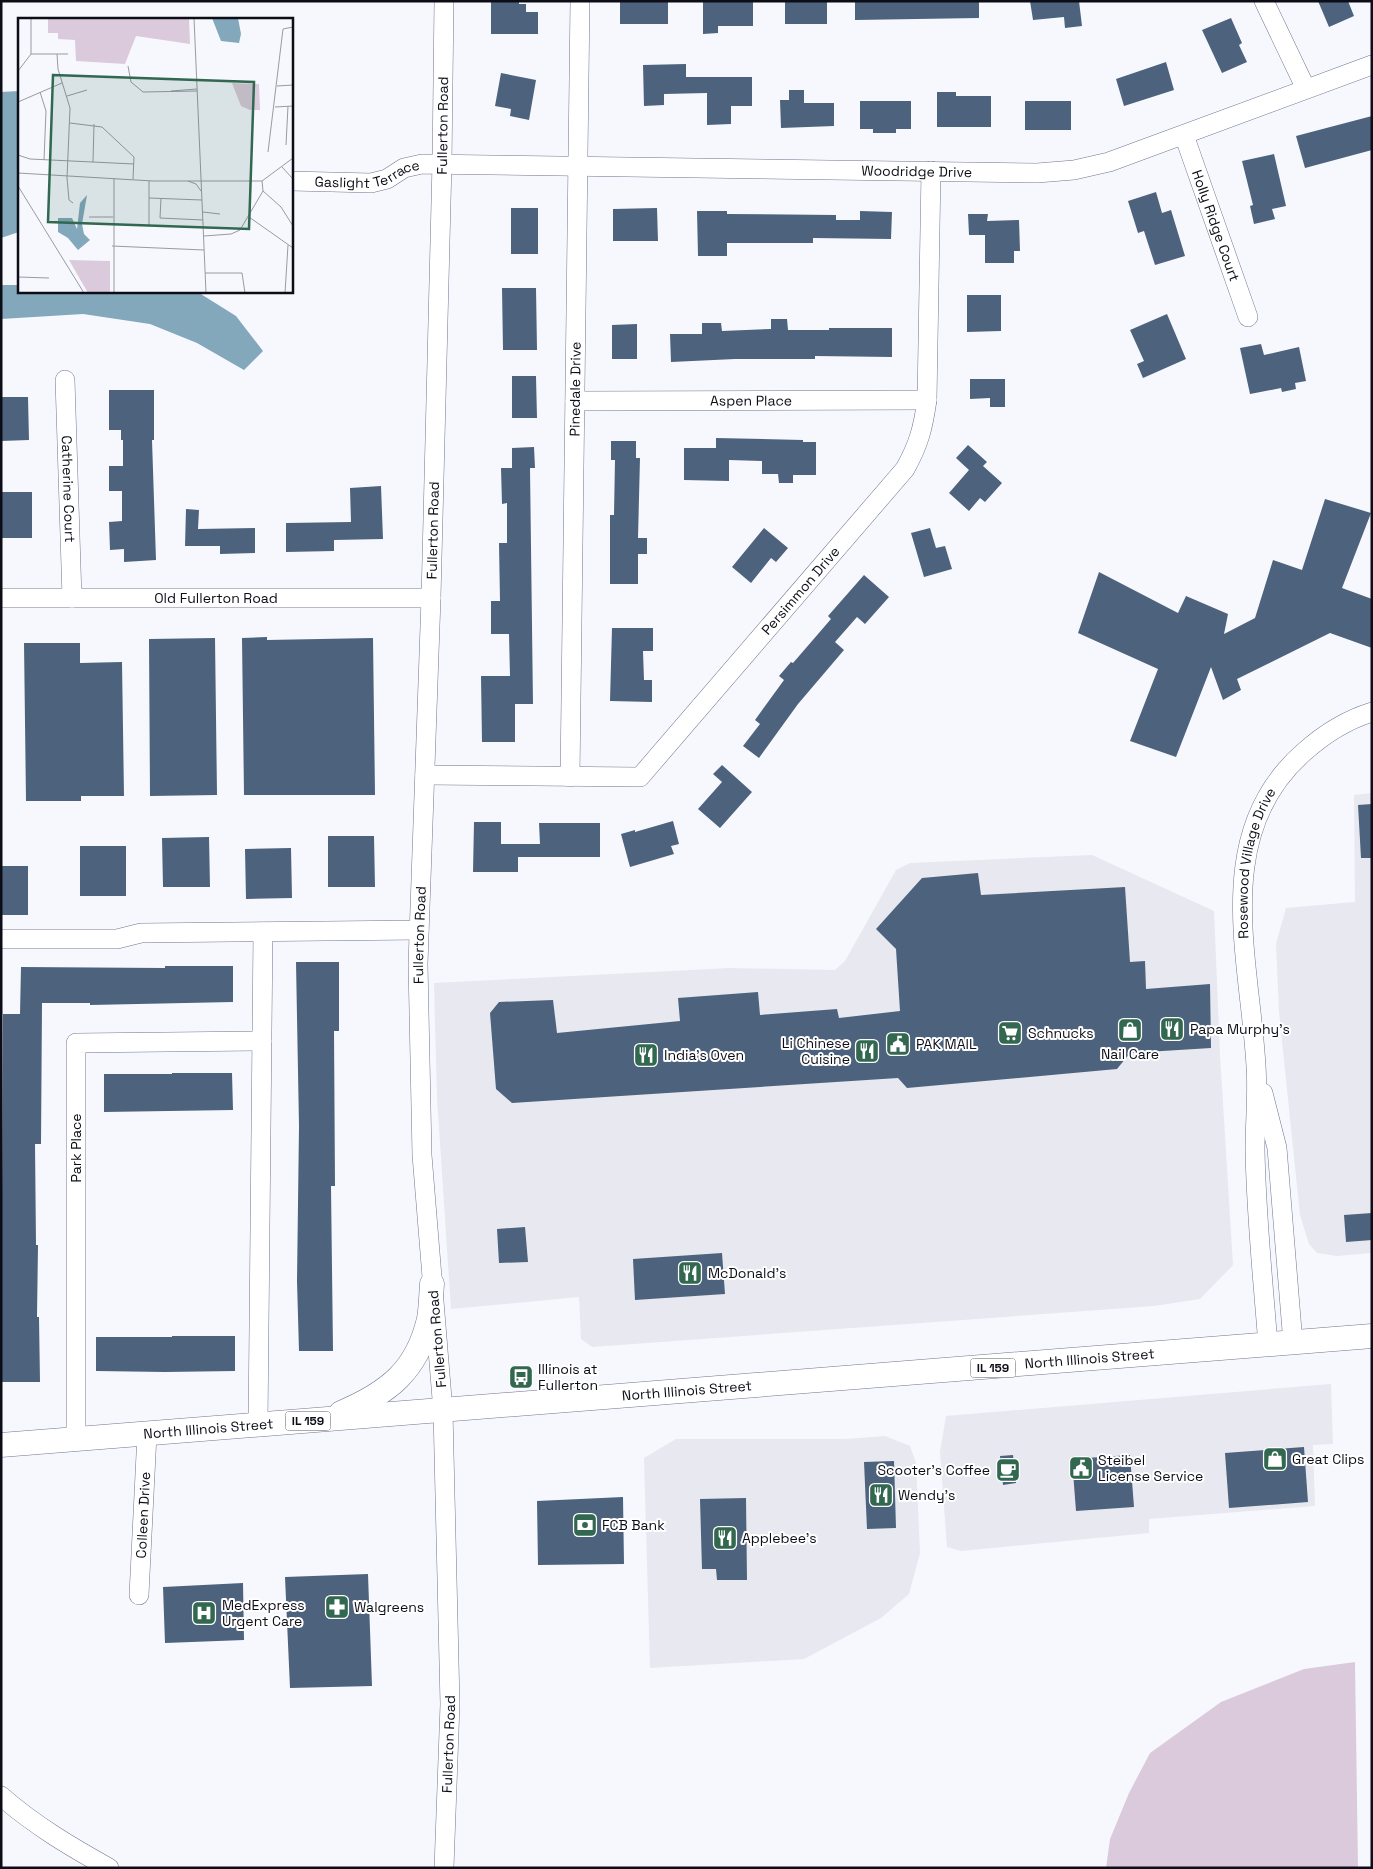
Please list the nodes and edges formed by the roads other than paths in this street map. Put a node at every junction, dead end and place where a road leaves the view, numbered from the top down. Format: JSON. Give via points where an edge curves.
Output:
{"nodes":[{"id":1,"x":444,"y":1,"type":"edge"},
{"id":2,"x":580,"y":1,"type":"edge"},
{"id":3,"x":1264,"y":1,"type":"edge"},
{"id":4,"x":1372,"y":65,"type":"edge"},
{"id":5,"x":1306,"y":89,"type":"junction"},
{"id":6,"x":1184,"y":135,"type":"junction"},
{"id":7,"x":442,"y":164,"type":"junction"},
{"id":8,"x":578,"y":166,"type":"junction"},
{"id":9,"x":930,"y":172,"type":"junction"},
{"id":10,"x":292,"y":181,"type":"edge"},
{"id":11,"x":1248,"y":317,"type":"dead end"},
{"id":12,"x":65,"y":380,"type":"dead end"},
{"id":13,"x":927,"y":400,"type":"junction"},
{"id":14,"x":575,"y":401,"type":"junction"},
{"id":15,"x":1,"y":598,"type":"edge"},
{"id":16,"x":72,"y":598,"type":"junction"},
{"id":17,"x":431,"y":598,"type":"junction"},
{"id":18,"x":1372,"y":712,"type":"edge"},
{"id":19,"x":425,"y":776,"type":"junction"},
{"id":20,"x":570,"y":777,"type":"junction"},
{"id":21,"x":419,"y":930,"type":"junction"},
{"id":22,"x":263,"y":932,"type":"junction"},
{"id":23,"x":1,"y":939,"type":"edge"},
{"id":24,"x":262,"y":1041,"type":"junction"},
{"id":25,"x":1256,"y":1067,"type":"junction"},
{"id":26,"x":432,"y":1284,"type":"junction"},
{"id":27,"x":1372,"y":1336,"type":"edge"},
{"id":28,"x":1293,"y":1343,"type":"junction"},
{"id":29,"x":1268,"y":1345,"type":"junction"},
{"id":30,"x":443,"y":1410,"type":"junction"},
{"id":31,"x":325,"y":1420,"type":"junction"},
{"id":32,"x":258,"y":1426,"type":"junction"},
{"id":33,"x":147,"y":1434,"type":"junction"},
{"id":34,"x":76,"y":1439,"type":"junction"},
{"id":35,"x":1,"y":1445,"type":"edge"},
{"id":36,"x":139,"y":1595,"type":"dead end"},
{"id":37,"x":1,"y":1796,"type":"edge"},
{"id":38,"x":109,"y":1868,"type":"edge"},
{"id":39,"x":444,"y":1868,"type":"edge"}],
"edges":[{"from":1,"to":7,"type":"street","name":"Fullerton Road"},
{"from":2,"to":8,"type":"street","name":"Pinedale Drive"},
{"from":3,"to":5,"type":"street"},
{"from":4,"to":5,"type":"street","name":"Woodridge Drive"},
{"from":5,"to":6,"type":"street","name":"Woodridge Drive"},
{"from":6,"to":9,"type":"street","name":"Woodridge Drive","via":[[1110,162],[1074,170]]},
{"from":6,"to":11,"type":"street","name":"Holly Ridge Court"},
{"from":7,"to":8,"type":"street","name":"Woodridge Drive"},
{"from":7,"to":10,"type":"street","name":"Gaslight Terrace","via":[[404,168],[387,180],[371,183]]},
{"from":7,"to":17,"type":"street","name":"Fullerton Road"},
{"from":8,"to":9,"type":"street","name":"Woodridge Drive"},
{"from":8,"to":14,"type":"street","name":"Pinedale Drive"},
{"from":9,"to":13,"type":"street","name":"Persimmon Drive"},
{"from":12,"to":16,"type":"street","name":"Catherine Court"},
{"from":13,"to":14,"type":"street","name":"Aspen Place"},
{"from":13,"to":20,"type":"street","name":"Persimmon Drive","via":[[923,428],[905,469],[640,777]]},
{"from":14,"to":20,"type":"street","name":"Pinedale Drive"},
{"from":15,"to":16,"type":"street","name":"Old Fullerton Road"},
{"from":16,"to":17,"type":"street","name":"Old Fullerton Road"},
{"from":17,"to":19,"type":"street","name":"Fullerton Road"},
{"from":18,"to":25,"type":"street","name":"Rosewood Village Drive","via":[[1338,726],[1289,765],[1271,789],[1249,842],[1243,879],[1242,917]]},
{"from":19,"to":20,"type":"street","name":"Persimmon Drive"},
{"from":19,"to":21,"type":"street","name":"Fullerton Road"},
{"from":21,"to":22,"type":"street"},
{"from":21,"to":26,"type":"street","name":"Fullerton Road","via":[[422,1155]]},
{"from":22,"to":23,"type":"street","via":[[142,933],[117,939]]},
{"from":22,"to":24,"type":"street"},
{"from":24,"to":32,"type":"street"},
{"from":24,"to":34,"type":"street","name":"Park Place","via":[[76,1043]]},
{"from":25,"to":28,"type":"street","name":"Rosewood Village Drive","via":[[1277,1148]]},
{"from":25,"to":29,"type":"street","name":"Rosewood Village Drive","via":[[1255,1149]]},
{"from":26,"to":30,"type":"street","name":"Fullerton Road"},
{"from":26,"to":31,"type":"main road","via":[[425,1333],[408,1368],[391,1386],[364,1403]]},
{"from":27,"to":28,"type":"main road","name":"North Illinois Street","number":"IL 159"},
{"from":28,"to":29,"type":"main road","name":"North Illinois Street","number":"IL 159"},
{"from":29,"to":30,"type":"main road","name":"North Illinois Street","number":"IL 159"},
{"from":30,"to":31,"type":"main road","name":"North Illinois Street","number":"IL 159"},
{"from":30,"to":39,"type":"street","name":"Fullerton Road","via":[[450,1704]]},
{"from":31,"to":32,"type":"main road","name":"North Illinois Street","number":"IL 159"},
{"from":32,"to":33,"type":"main road","name":"North Illinois Street","number":"IL 159"},
{"from":33,"to":34,"type":"main road","name":"North Illinois Street","number":"IL 159"},
{"from":33,"to":36,"type":"street","name":"Colleen Drive"},
{"from":34,"to":35,"type":"main road","name":"North Illinois Street","number":"IL 159"},
{"from":37,"to":38,"type":"street","via":[[61,1841]]}]}
